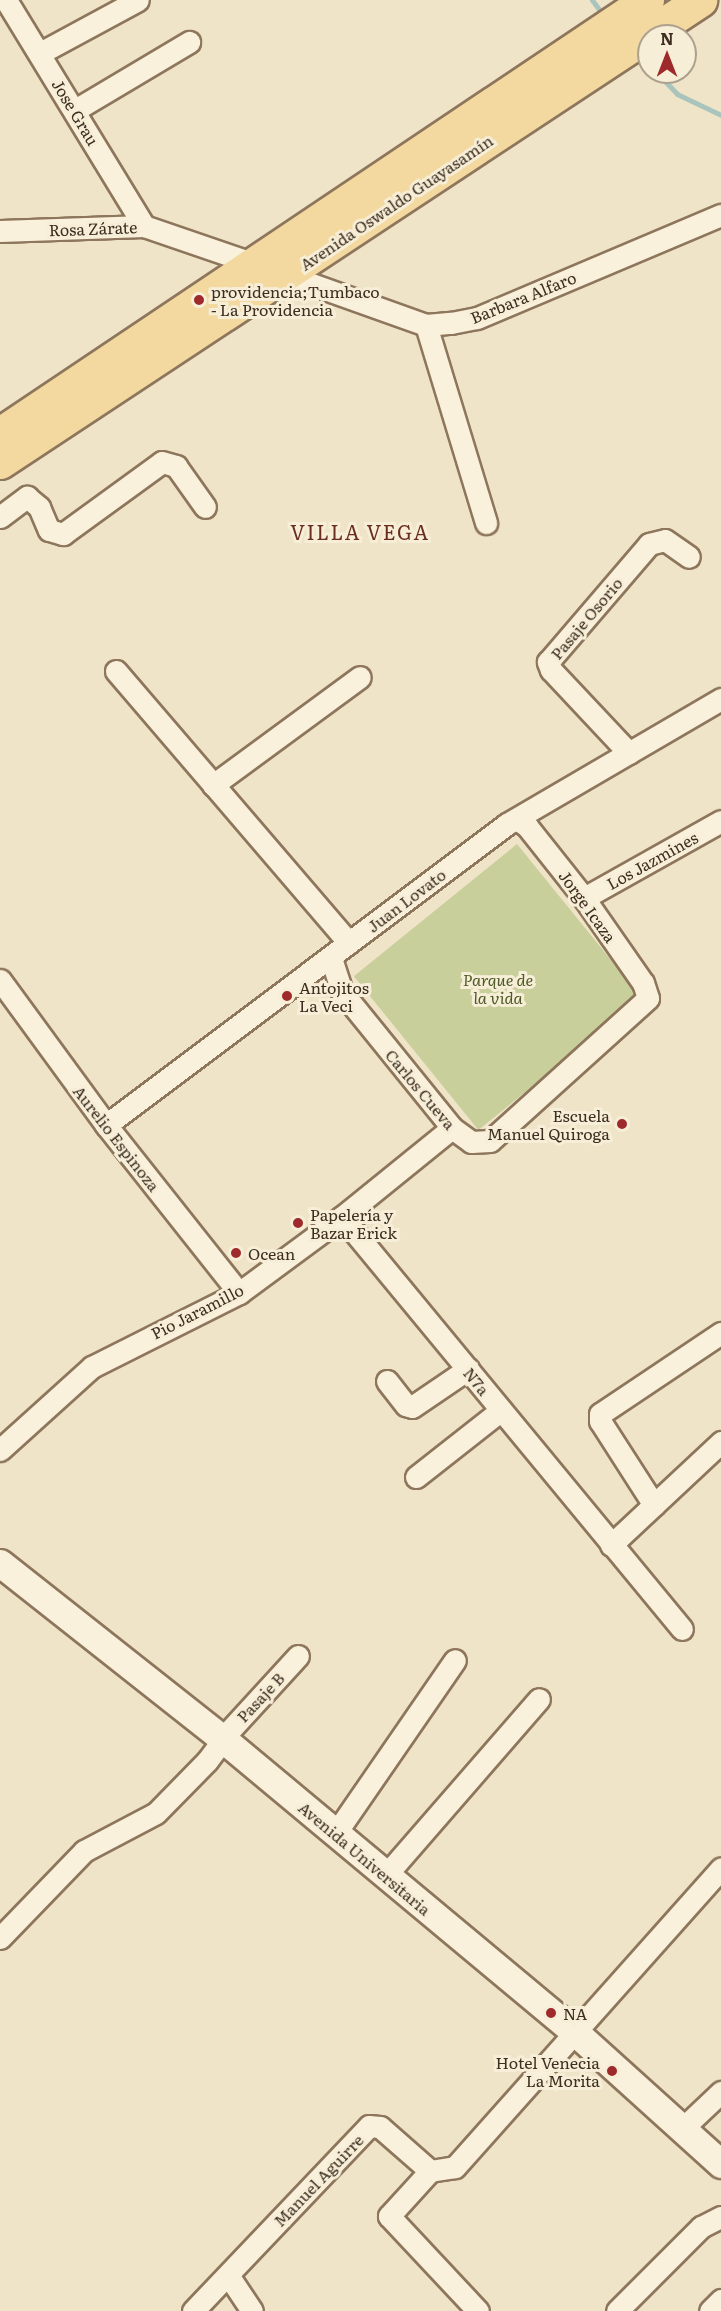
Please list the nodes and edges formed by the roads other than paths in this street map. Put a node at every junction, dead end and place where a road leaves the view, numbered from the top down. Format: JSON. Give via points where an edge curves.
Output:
{"nodes":[{"id":1,"x":6,"y":0,"type":"edge"},
{"id":2,"x":138,"y":0,"type":"edge"},
{"id":3,"x":700,"y":0,"type":"edge"},
{"id":4,"x":626,"y":28,"type":"edge"},
{"id":5,"x":189,"y":42,"type":"dead end"},
{"id":6,"x":40,"y":53,"type":"junction"},
{"id":7,"x":75,"y":110,"type":"junction"},
{"id":8,"x":721,"y":215,"type":"edge"},
{"id":9,"x":144,"y":226,"type":"junction"},
{"id":10,"x":0,"y":231,"type":"edge"},
{"id":11,"x":252,"y":262,"type":"junction"},
{"id":12,"x":286,"y":275,"type":"junction"},
{"id":13,"x":426,"y":325,"type":"junction"},
{"id":14,"x":0,"y":434,"type":"edge"},
{"id":15,"x":0,"y":462,"type":"edge"},
{"id":16,"x":205,"y":507,"type":"dead end"},
{"id":17,"x":4,"y":513,"type":"edge"},
{"id":18,"x":486,"y":523,"type":"dead end"},
{"id":19,"x":689,"y":556,"type":"dead end"},
{"id":20,"x":116,"y":671,"type":"dead end"},
{"id":21,"x":360,"y":677,"type":"dead end"},
{"id":22,"x":721,"y":699,"type":"edge"},
{"id":23,"x":629,"y":753,"type":"junction"},
{"id":24,"x":213,"y":785,"type":"junction"},
{"id":25,"x":518,"y":820,"type":"junction"},
{"id":26,"x":721,"y":821,"type":"edge"},
{"id":27,"x":584,"y":898,"type":"junction"},
{"id":28,"x":349,"y":944,"type":"junction"},
{"id":29,"x":331,"y":958,"type":"junction"},
{"id":30,"x":0,"y":980,"type":"edge"},
{"id":31,"x":648,"y":998,"type":"joint"},
{"id":32,"x":106,"y":1125,"type":"junction"},
{"id":33,"x":452,"y":1128,"type":"junction"},
{"id":34,"x":342,"y":1216,"type":"junction"},
{"id":35,"x":239,"y":1293,"type":"junction"},
{"id":36,"x":721,"y":1333,"type":"edge"},
{"id":37,"x":468,"y":1369,"type":"junction"},
{"id":38,"x":387,"y":1381,"type":"dead end"},
{"id":39,"x":501,"y":1410,"type":"junction"},
{"id":40,"x":721,"y":1442,"type":"edge"},
{"id":41,"x":0,"y":1450,"type":"edge"},
{"id":42,"x":416,"y":1477,"type":"dead end"},
{"id":43,"x":654,"y":1505,"type":"junction"},
{"id":44,"x":611,"y":1545,"type":"junction"},
{"id":45,"x":0,"y":1563,"type":"edge"},
{"id":46,"x":682,"y":1629,"type":"dead end"},
{"id":47,"x":298,"y":1656,"type":"dead end"},
{"id":48,"x":455,"y":1660,"type":"dead end"},
{"id":49,"x":539,"y":1698,"type":"dead end"},
{"id":50,"x":223,"y":1739,"type":"junction"},
{"id":51,"x":335,"y":1834,"type":"junction"},
{"id":52,"x":721,"y":1868,"type":"edge"},
{"id":53,"x":386,"y":1875,"type":"junction"},
{"id":54,"x":0,"y":1938,"type":"edge"},
{"id":55,"x":575,"y":2032,"type":"junction"},
{"id":56,"x":721,"y":2092,"type":"edge"},
{"id":57,"x":682,"y":2129,"type":"junction"},
{"id":58,"x":721,"y":2164,"type":"edge"},
{"id":59,"x":430,"y":2171,"type":"junction"},
{"id":60,"x":721,"y":2217,"type":"edge"},
{"id":61,"x":228,"y":2275,"type":"junction"},
{"id":62,"x":721,"y":2300,"type":"edge"},
{"id":63,"x":193,"y":2311,"type":"edge"},
{"id":64,"x":252,"y":2311,"type":"edge"},
{"id":65,"x":478,"y":2311,"type":"edge"},
{"id":66,"x":617,"y":2311,"type":"edge"},
{"id":67,"x":710,"y":2311,"type":"edge"}],
"edges":[{"from":1,"to":6,"type":"street","name":"Jose Grau"},
{"from":2,"to":6,"type":"street"},
{"from":3,"to":4,"type":"main road","name":"Avenida Oswaldo Guayasamín"},
{"from":4,"to":11,"type":"main road","name":"Avenida Oswaldo Guayasamín"},
{"from":4,"to":12,"type":"main road","name":"Avenida Oswaldo Guayasamín"},
{"from":5,"to":7,"type":"street"},
{"from":6,"to":7,"type":"street","name":"Jose Grau"},
{"from":7,"to":9,"type":"street","name":"Jose Grau"},
{"from":8,"to":13,"type":"street","name":"Barbara Alfaro","via":[[477,318]]},
{"from":9,"to":10,"type":"street","name":"Rosa Zárate"},
{"from":9,"to":11,"type":"street","name":"Rosa Zárate"},
{"from":11,"to":14,"type":"main road","name":"Avenida Oswaldo Guayasamín"},
{"from":12,"to":13,"type":"street","name":"Barbara Alfaro"},
{"from":12,"to":15,"type":"main road","name":"Avenida Oswaldo Guayasamín"},
{"from":13,"to":18,"type":"street"},
{"from":16,"to":17,"type":"street","via":[[176,466],[162,462],[63,534],[49,530],[33,500],[22,499]]},
{"from":19,"to":23,"type":"street","name":"Pasaje Osorio","via":[[664,540],[650,544],[548,662],[551,670]]},
{"from":20,"to":24,"type":"street"},
{"from":21,"to":24,"type":"street"},
{"from":22,"to":23,"type":"street","name":"Juan Lovato"},
{"from":23,"to":25,"type":"street","name":"Juan Lovato"},
{"from":24,"to":28,"type":"street"},
{"from":25,"to":27,"type":"street","name":"Jorge Icaza"},
{"from":25,"to":28,"type":"street","name":"Juan Lovato","via":[[507,824]]},
{"from":26,"to":27,"type":"street","name":"Los Jazmines"},
{"from":27,"to":31,"type":"street","name":"Jorge Icaza","via":[[644,983]]},
{"from":28,"to":29,"type":"street","name":"Juan Lovato"},
{"from":29,"to":32,"type":"street","name":"Juan Lovato"},
{"from":29,"to":33,"type":"street","name":"Carlos Cueva","via":[[342,992]]},
{"from":30,"to":32,"type":"street","name":"Aurelio Espinoza"},
{"from":31,"to":33,"type":"street","name":"Carlos Cueva","via":[[490,1141],[471,1142]]},
{"from":32,"to":35,"type":"street","name":"Aurelio Espinoza"},
{"from":33,"to":34,"type":"street","name":"Pio Jaramillo"},
{"from":34,"to":35,"type":"street","name":"Pio Jaramillo"},
{"from":34,"to":37,"type":"street","name":"N7a"},
{"from":35,"to":41,"type":"street","name":"Pio Jaramillo","via":[[92,1366]]},
{"from":36,"to":43,"type":"street","via":[[600,1414],[600,1421]]},
{"from":37,"to":38,"type":"street","via":[[412,1407]]},
{"from":37,"to":39,"type":"street","name":"N7a"},
{"from":39,"to":42,"type":"street"},
{"from":39,"to":44,"type":"street","name":"N7a"},
{"from":40,"to":43,"type":"street"},
{"from":43,"to":44,"type":"street"},
{"from":44,"to":46,"type":"street","name":"N7a"},
{"from":45,"to":50,"type":"street","name":"Avenida Universitaria"},
{"from":47,"to":50,"type":"street","name":"Pasaje B"},
{"from":48,"to":51,"type":"street"},
{"from":49,"to":53,"type":"street"},
{"from":50,"to":51,"type":"street","name":"Avenida Universitaria"},
{"from":50,"to":54,"type":"street","name":"Pasaje B","via":[[156,1813],[84,1851]]},
{"from":51,"to":53,"type":"street","name":"Avenida Universitaria"},
{"from":52,"to":55,"type":"street"},
{"from":53,"to":55,"type":"street","name":"Avenida Universitaria"},
{"from":55,"to":57,"type":"street","name":"Avenida Universitaria"},
{"from":55,"to":59,"type":"street","via":[[454,2167]]},
{"from":56,"to":57,"type":"street"},
{"from":57,"to":58,"type":"street","name":"Avenida Universitaria"},
{"from":59,"to":61,"type":"street","name":"Manuel Aguirre","via":[[380,2127],[369,2126]]},
{"from":59,"to":65,"type":"street","via":[[389,2216]]},
{"from":60,"to":66,"type":"street","via":[[701,2227]]},
{"from":61,"to":63,"type":"street","name":"Manuel Aguirre"},
{"from":61,"to":64,"type":"street"},
{"from":62,"to":67,"type":"street"}]}
